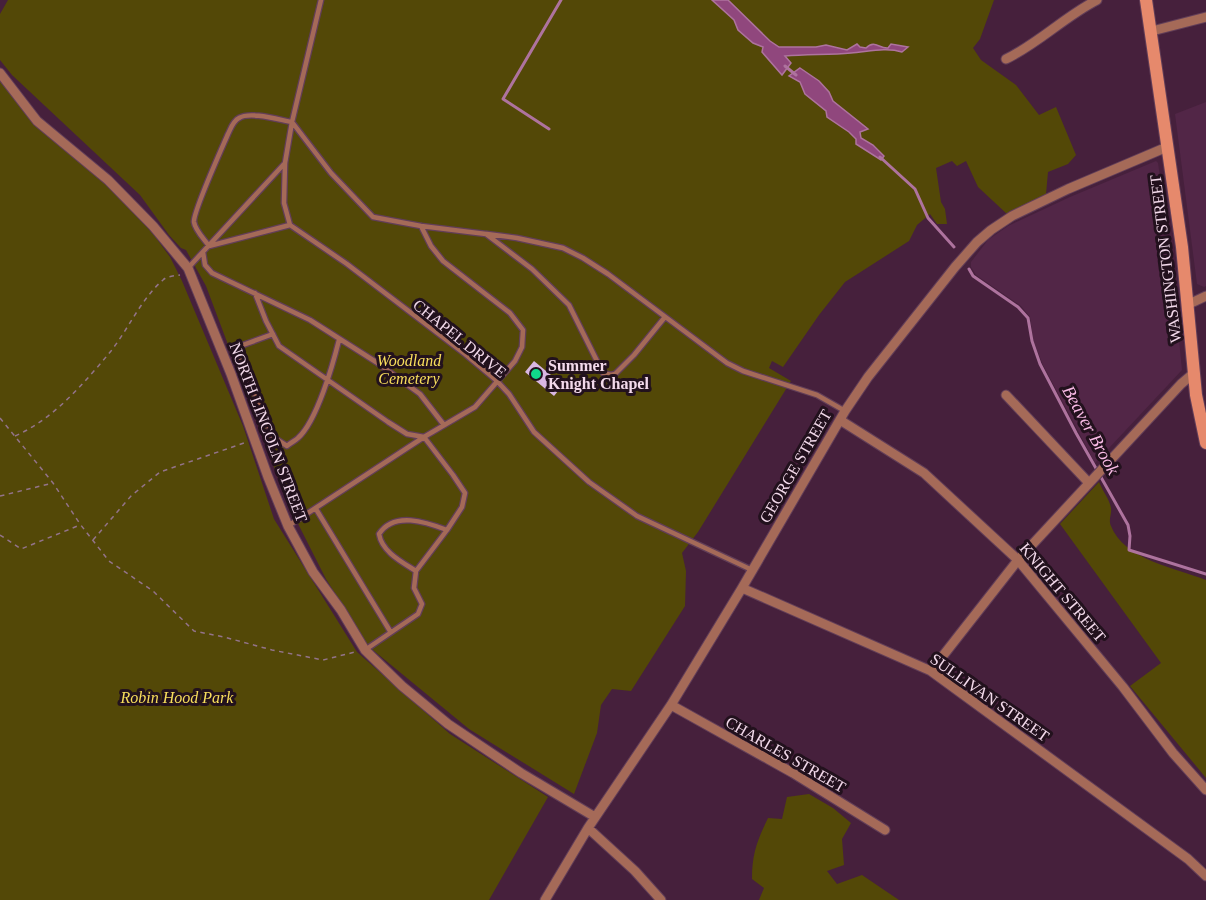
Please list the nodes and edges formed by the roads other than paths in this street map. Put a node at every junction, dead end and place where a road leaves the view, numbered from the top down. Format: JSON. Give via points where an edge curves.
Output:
{"nodes":[{"id":1,"x":321,"y":0,"type":"edge"},
{"id":2,"x":1097,"y":0,"type":"edge"},
{"id":3,"x":1146,"y":0,"type":"edge"},
{"id":4,"x":1206,"y":17,"type":"edge"},
{"id":5,"x":1152,"y":31,"type":"junction"},
{"id":6,"x":1006,"y":59,"type":"dead end"},
{"id":7,"x":0,"y":73,"type":"edge"},
{"id":8,"x":292,"y":122,"type":"junction"},
{"id":9,"x":1167,"y":147,"type":"junction"},
{"id":10,"x":285,"y":163,"type":"junction"},
{"id":11,"x":290,"y":225,"type":"junction"},
{"id":12,"x":421,"y":226,"type":"junction"},
{"id":13,"x":486,"y":234,"type":"junction"},
{"id":14,"x":209,"y":246,"type":"junction"},
{"id":15,"x":203,"y":252,"type":"junction"},
{"id":16,"x":188,"y":268,"type":"junction"},
{"id":17,"x":255,"y":293,"type":"junction"},
{"id":18,"x":1206,"y":296,"type":"edge"},
{"id":19,"x":1189,"y":304,"type":"junction"},
{"id":20,"x":665,"y":317,"type":"junction"},
{"id":21,"x":273,"y":334,"type":"junction"},
{"id":22,"x":339,"y":340,"type":"junction"},
{"id":23,"x":1194,"y":373,"type":"junction"},
{"id":24,"x":328,"y":381,"type":"junction"},
{"id":25,"x":496,"y":381,"type":"junction"},
{"id":26,"x":1006,"y":395,"type":"dead end"},
{"id":27,"x":842,"y":416,"type":"junction"},
{"id":28,"x":444,"y":425,"type":"junction"},
{"id":29,"x":424,"y":437,"type":"junction"},
{"id":30,"x":1206,"y":443,"type":"edge"},
{"id":31,"x":1091,"y":480,"type":"junction"},
{"id":32,"x":316,"y":509,"type":"junction"},
{"id":33,"x":288,"y":526,"type":"junction"},
{"id":34,"x":447,"y":530,"type":"junction"},
{"id":35,"x":1018,"y":560,"type":"junction"},
{"id":36,"x":752,"y":570,"type":"junction"},
{"id":37,"x":416,"y":571,"type":"junction"},
{"id":38,"x":742,"y":588,"type":"junction"},
{"id":39,"x":390,"y":631,"type":"junction"},
{"id":40,"x":365,"y":650,"type":"junction"},
{"id":41,"x":931,"y":671,"type":"junction"},
{"id":42,"x":671,"y":705,"type":"junction"},
{"id":43,"x":1206,"y":790,"type":"edge"},
{"id":44,"x":595,"y":817,"type":"junction"},
{"id":45,"x":588,"y":828,"type":"junction"},
{"id":46,"x":885,"y":830,"type":"dead end"},
{"id":47,"x":1206,"y":876,"type":"edge"},
{"id":48,"x":545,"y":900,"type":"edge"},
{"id":49,"x":661,"y":900,"type":"edge"}],
"edges":[{"from":1,"to":8,"type":"lane"},
{"from":2,"to":6,"type":"street"},
{"from":3,"to":5,"type":"main road","name":"WASHINGTON STREET"},
{"from":4,"to":5,"type":"street"},
{"from":5,"to":9,"type":"main road","name":"WASHINGTON STREET"},
{"from":7,"to":16,"type":"street","name":"NORTH LINCOLN STREET","via":[[37,121],[108,180]]},
{"from":8,"to":10,"type":"lane"},
{"from":8,"to":12,"type":"lane","via":[[331,173],[373,217]]},
{"from":8,"to":14,"type":"lane","via":[[245,115],[233,123],[193,220]]},
{"from":9,"to":19,"type":"main road","name":"WASHINGTON STREET"},
{"from":9,"to":27,"type":"street","name":"GEORGE STREET","via":[[1068,189],[991,230],[955,267]]},
{"from":10,"to":11,"type":"lane","via":[[284,202]]},
{"from":10,"to":14,"type":"lane"},
{"from":11,"to":14,"type":"lane"},
{"from":11,"to":25,"type":"lane","name":"CHAPEL DRIVE","via":[[347,264]]},
{"from":12,"to":13,"type":"lane"},
{"from":12,"to":25,"type":"lane","via":[[443,261],[510,313],[522,330],[522,347],[515,361]]},
{"from":13,"to":20,"type":"lane","via":[[563,248],[608,274]]},
{"from":13,"to":20,"type":"lane","via":[[532,269],[569,305],[603,373],[615,374]]},
{"from":14,"to":15,"type":"lane"},
{"from":15,"to":16,"type":"lane"},
{"from":15,"to":17,"type":"lane","via":[[205,265],[212,273]]},
{"from":16,"to":33,"type":"street","name":"NORTH LINCOLN STREET"},
{"from":17,"to":21,"type":"lane"},
{"from":17,"to":22,"type":"lane","via":[[310,320]]},
{"from":18,"to":19,"type":"street"},
{"from":19,"to":23,"type":"main road","name":"WASHINGTON STREET"},
{"from":20,"to":27,"type":"lane","via":[[727,363],[817,395]]},
{"from":21,"to":24,"type":"lane","via":[[279,346]]},
{"from":21,"to":24,"type":"lane","via":[[243,345],[238,352],[273,437],[287,446],[300,437]]},
{"from":22,"to":24,"type":"lane"},
{"from":22,"to":28,"type":"lane","via":[[420,394]]},
{"from":23,"to":30,"type":"main road","name":"WASHINGTON STREET"},
{"from":23,"to":31,"type":"street"},
{"from":24,"to":29,"type":"lane","via":[[407,434]]},
{"from":25,"to":28,"type":"lane","via":[[475,406]]},
{"from":25,"to":36,"type":"lane","name":"CHAPEL DRIVE","via":[[509,393],[534,432],[589,482],[637,516]]},
{"from":26,"to":31,"type":"street"},
{"from":27,"to":35,"type":"street","name":"KNIGHT STREET","via":[[924,474]]},
{"from":27,"to":36,"type":"street","name":"GEORGE STREET"},
{"from":28,"to":29,"type":"lane"},
{"from":29,"to":32,"type":"lane"},
{"from":29,"to":34,"type":"lane","via":[[465,493],[462,507]]},
{"from":31,"to":35,"type":"street"},
{"from":32,"to":33,"type":"lane"},
{"from":32,"to":39,"type":"lane"},
{"from":33,"to":40,"type":"street","name":"NORTH LINCOLN STREET"},
{"from":34,"to":37,"type":"lane"},
{"from":34,"to":37,"type":"lane","via":[[404,520],[384,527],[379,534],[380,543]]},
{"from":35,"to":41,"type":"street"},
{"from":35,"to":43,"type":"street","name":"KNIGHT STREET"},
{"from":36,"to":38,"type":"street","name":"GEORGE STREET"},
{"from":37,"to":39,"type":"lane","via":[[414,588],[422,604],[418,614]]},
{"from":38,"to":41,"type":"street","name":"SULLIVAN STREET"},
{"from":38,"to":42,"type":"street","name":"GEORGE STREET"},
{"from":39,"to":40,"type":"lane"},
{"from":40,"to":44,"type":"street","name":"NORTH LINCOLN STREET","via":[[448,724]]},
{"from":41,"to":47,"type":"street","name":"SULLIVAN STREET"},
{"from":42,"to":44,"type":"street","name":"GEORGE STREET"},
{"from":42,"to":46,"type":"street","name":"CHARLES STREET"},
{"from":44,"to":45,"type":"street","name":"GEORGE STREET"},
{"from":45,"to":48,"type":"street","name":"GEORGE STREET"},
{"from":45,"to":49,"type":"street"}]}
